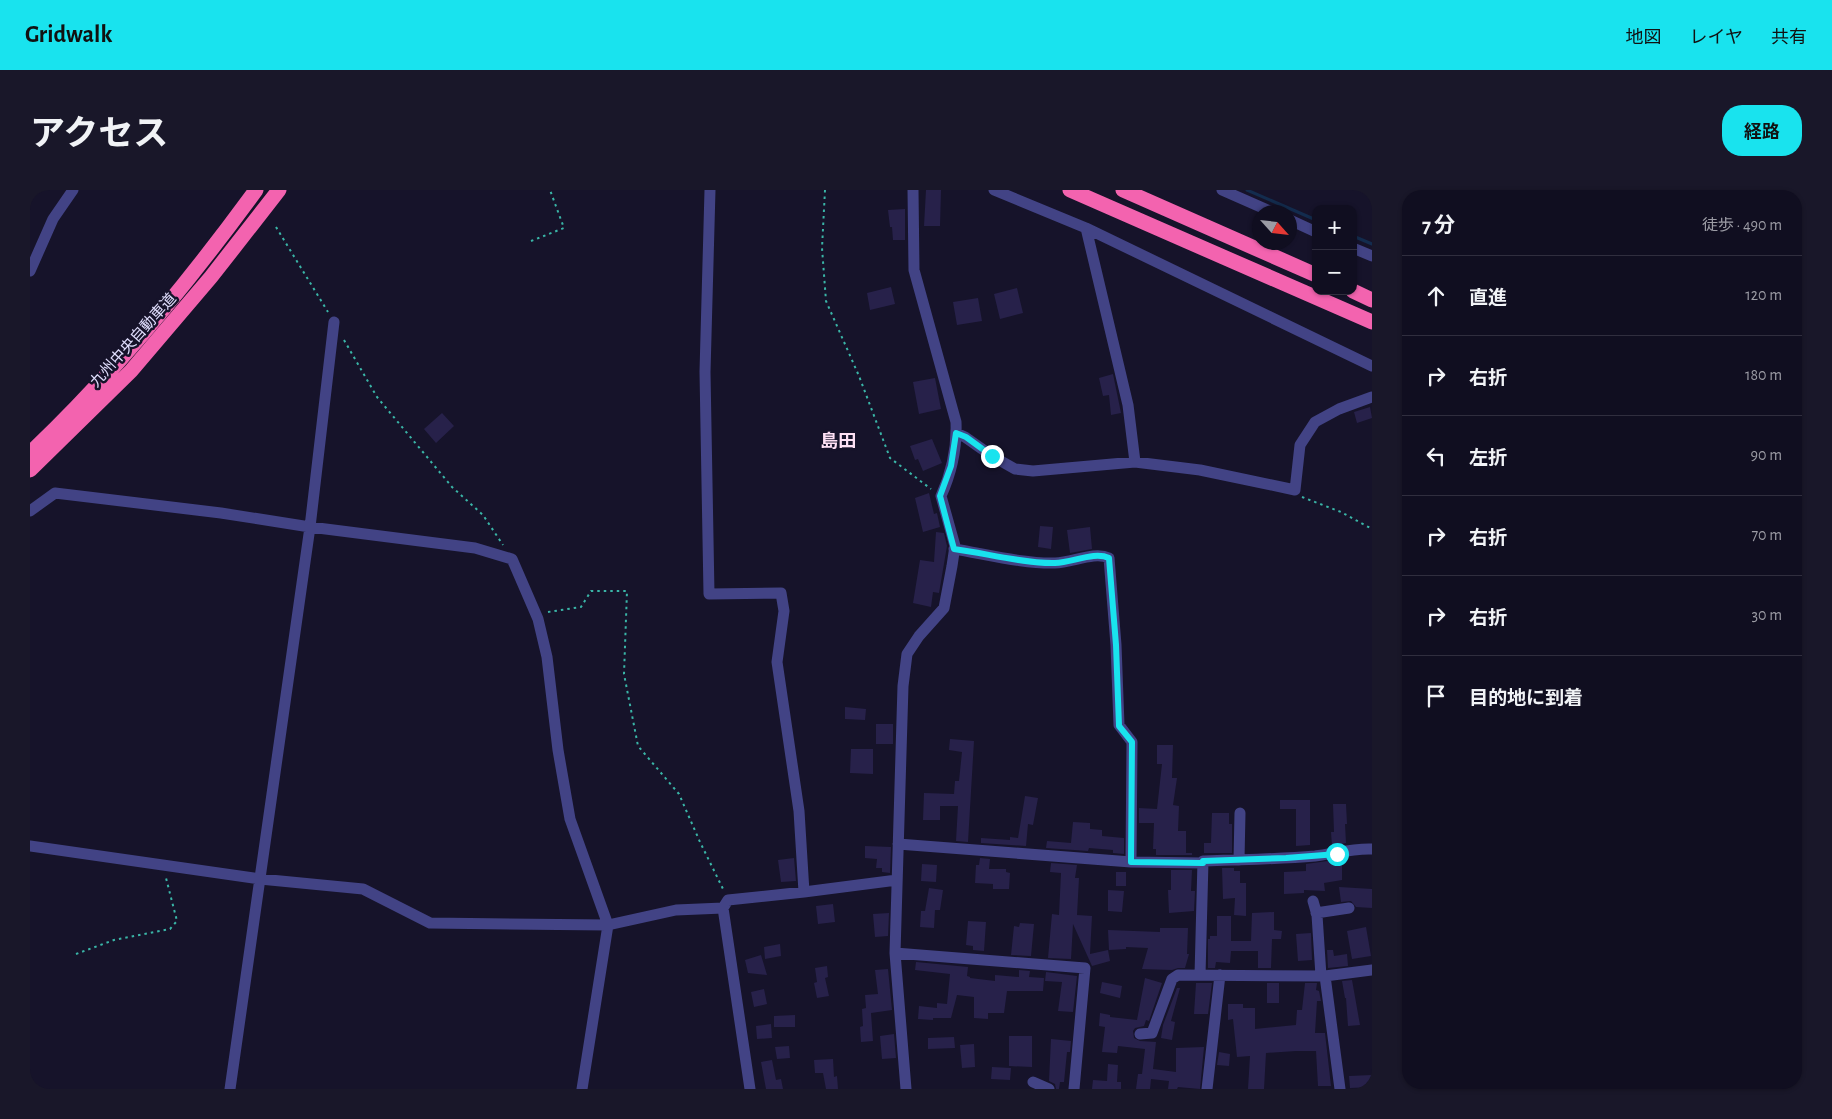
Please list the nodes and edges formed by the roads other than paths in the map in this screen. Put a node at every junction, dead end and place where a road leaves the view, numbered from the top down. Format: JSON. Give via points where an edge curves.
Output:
{"nodes":[{"id":1,"x":73,"y":190,"type":"edge"},
{"id":2,"x":245,"y":190,"type":"edge"},
{"id":3,"x":256,"y":190,"type":"edge"},
{"id":4,"x":277,"y":190,"type":"edge"},
{"id":5,"x":710,"y":190,"type":"edge"},
{"id":6,"x":913,"y":190,"type":"edge"},
{"id":7,"x":994,"y":190,"type":"edge"},
{"id":8,"x":1070,"y":190,"type":"edge"},
{"id":9,"x":1123,"y":190,"type":"edge"},
{"id":10,"x":1222,"y":190,"type":"edge"},
{"id":11,"x":1256,"y":205,"type":"edge"},
{"id":12,"x":1297,"y":223,"type":"edge"},
{"id":13,"x":1086,"y":228,"type":"junction"},
{"id":14,"x":1312,"y":230,"type":"edge"},
{"id":15,"x":1357,"y":250,"type":"edge"},
{"id":16,"x":1372,"y":256,"type":"edge"},
{"id":17,"x":197,"y":268,"type":"junction"},
{"id":18,"x":30,"y":271,"type":"edge"},
{"id":19,"x":1312,"y":273,"type":"edge"},
{"id":20,"x":1357,"y":293,"type":"edge"},
{"id":21,"x":1372,"y":300,"type":"edge"},
{"id":22,"x":334,"y":322,"type":"road end"},
{"id":23,"x":1372,"y":322,"type":"edge"},
{"id":24,"x":1372,"y":366,"type":"edge"},
{"id":25,"x":1372,"y":397,"type":"edge"},
{"id":26,"x":956,"y":433,"type":"junction"},
{"id":27,"x":30,"y":453,"type":"edge"},
{"id":28,"x":1135,"y":462,"type":"junction"},
{"id":29,"x":30,"y":470,"type":"edge"},
{"id":30,"x":30,"y":511,"type":"edge"},
{"id":31,"x":310,"y":528,"type":"junction"},
{"id":32,"x":954,"y":549,"type":"junction"},
{"id":33,"x":1240,"y":813,"type":"dead end"},
{"id":34,"x":898,"y":844,"type":"junction"},
{"id":35,"x":30,"y":846,"type":"edge"},
{"id":36,"x":1372,"y":849,"type":"edge"},
{"id":37,"x":1239,"y":860,"type":"junction"},
{"id":38,"x":1131,"y":862,"type":"junction"},
{"id":39,"x":1203,"y":863,"type":"junction"},
{"id":40,"x":260,"y":879,"type":"junction"},
{"id":41,"x":897,"y":880,"type":"junction"},
{"id":42,"x":804,"y":892,"type":"junction"},
{"id":43,"x":726,"y":904,"type":"junction"},
{"id":44,"x":1349,"y":908,"type":"dead end"},
{"id":45,"x":608,"y":925,"type":"junction"},
{"id":46,"x":895,"y":953,"type":"junction"},
{"id":47,"x":1372,"y":970,"type":"edge"},
{"id":48,"x":1200,"y":975,"type":"junction"},
{"id":49,"x":1220,"y":975,"type":"junction"},
{"id":50,"x":1324,"y":976,"type":"junction"},
{"id":51,"x":1140,"y":1034,"type":"dead end"},
{"id":52,"x":1033,"y":1082,"type":"dead end"},
{"id":53,"x":230,"y":1089,"type":"edge"},
{"id":54,"x":582,"y":1089,"type":"edge"},
{"id":55,"x":750,"y":1089,"type":"edge"},
{"id":56,"x":906,"y":1089,"type":"edge"},
{"id":57,"x":1049,"y":1089,"type":"edge"},
{"id":58,"x":1074,"y":1089,"type":"edge"},
{"id":59,"x":1207,"y":1089,"type":"edge"},
{"id":60,"x":1340,"y":1089,"type":"edge"}],
"edges":[{"from":1,"to":18,"type":"street","via":[[53,219]]},
{"from":2,"to":17,"type":"highway"},
{"from":3,"to":17,"type":"highway"},
{"from":4,"to":29,"type":"highway","name":"九州中央自動車道","via":[[132,371]]},
{"from":5,"to":42,"type":"street","via":[[705,372],[708,594],[781,593],[784,611],[777,662],[798,811]]},
{"from":6,"to":26,"type":"street","via":[[914,270],[956,422]]},
{"from":7,"to":13,"type":"street"},
{"from":8,"to":23,"type":"highway"},
{"from":9,"to":19,"type":"highway"},
{"from":10,"to":11,"type":"street"},
{"from":12,"to":14,"type":"street"},
{"from":13,"to":24,"type":"street"},
{"from":13,"to":28,"type":"street","via":[[1128,405]]},
{"from":15,"to":16,"type":"street"},
{"from":17,"to":27,"type":"highway","name":"九州中央自動車道","via":[[114,368]]},
{"from":20,"to":21,"type":"highway"},
{"from":22,"to":31,"type":"street"},
{"from":25,"to":28,"type":"street","via":[[1338,409],[1315,422],[1300,445],[1295,490],[1200,470]]},
{"from":26,"to":28,"type":"street","via":[[1015,469],[1033,472]]},
{"from":26,"to":32,"type":"street","via":[[951,466],[940,496]]},
{"from":30,"to":31,"type":"street","via":[[55,493],[221,513]]},
{"from":31,"to":40,"type":"street"},
{"from":31,"to":45,"type":"street","via":[[475,548],[512,559],[538,619],[547,656],[570,819]]},
{"from":32,"to":34,"type":"street","via":[[944,608],[907,654]]},
{"from":32,"to":38,"type":"street","via":[[1047,563],[1103,555],[1109,558],[1119,726],[1132,742]]},
{"from":33,"to":37,"type":"street"},
{"from":34,"to":38,"type":"street"},
{"from":34,"to":41,"type":"street"},
{"from":35,"to":40,"type":"street"},
{"from":36,"to":37,"type":"street"},
{"from":37,"to":39,"type":"street"},
{"from":38,"to":39,"type":"street"},
{"from":39,"to":48,"type":"street"},
{"from":40,"to":45,"type":"street","via":[[363,889],[430,923]]},
{"from":40,"to":53,"type":"street"},
{"from":41,"to":42,"type":"street"},
{"from":41,"to":46,"type":"street"},
{"from":42,"to":43,"type":"street"},
{"from":43,"to":45,"type":"street","via":[[676,910]]},
{"from":43,"to":55,"type":"street"},
{"from":44,"to":50,"type":"street","via":[[1315,907]]},
{"from":45,"to":54,"type":"street"},
{"from":46,"to":56,"type":"street"},
{"from":46,"to":58,"type":"street","via":[[1085,968]]},
{"from":47,"to":50,"type":"street"},
{"from":48,"to":49,"type":"street"},
{"from":48,"to":51,"type":"street","via":[[1172,979],[1152,1033]]},
{"from":49,"to":50,"type":"street"},
{"from":49,"to":59,"type":"street"},
{"from":50,"to":60,"type":"street"},
{"from":52,"to":57,"type":"street"}]}
